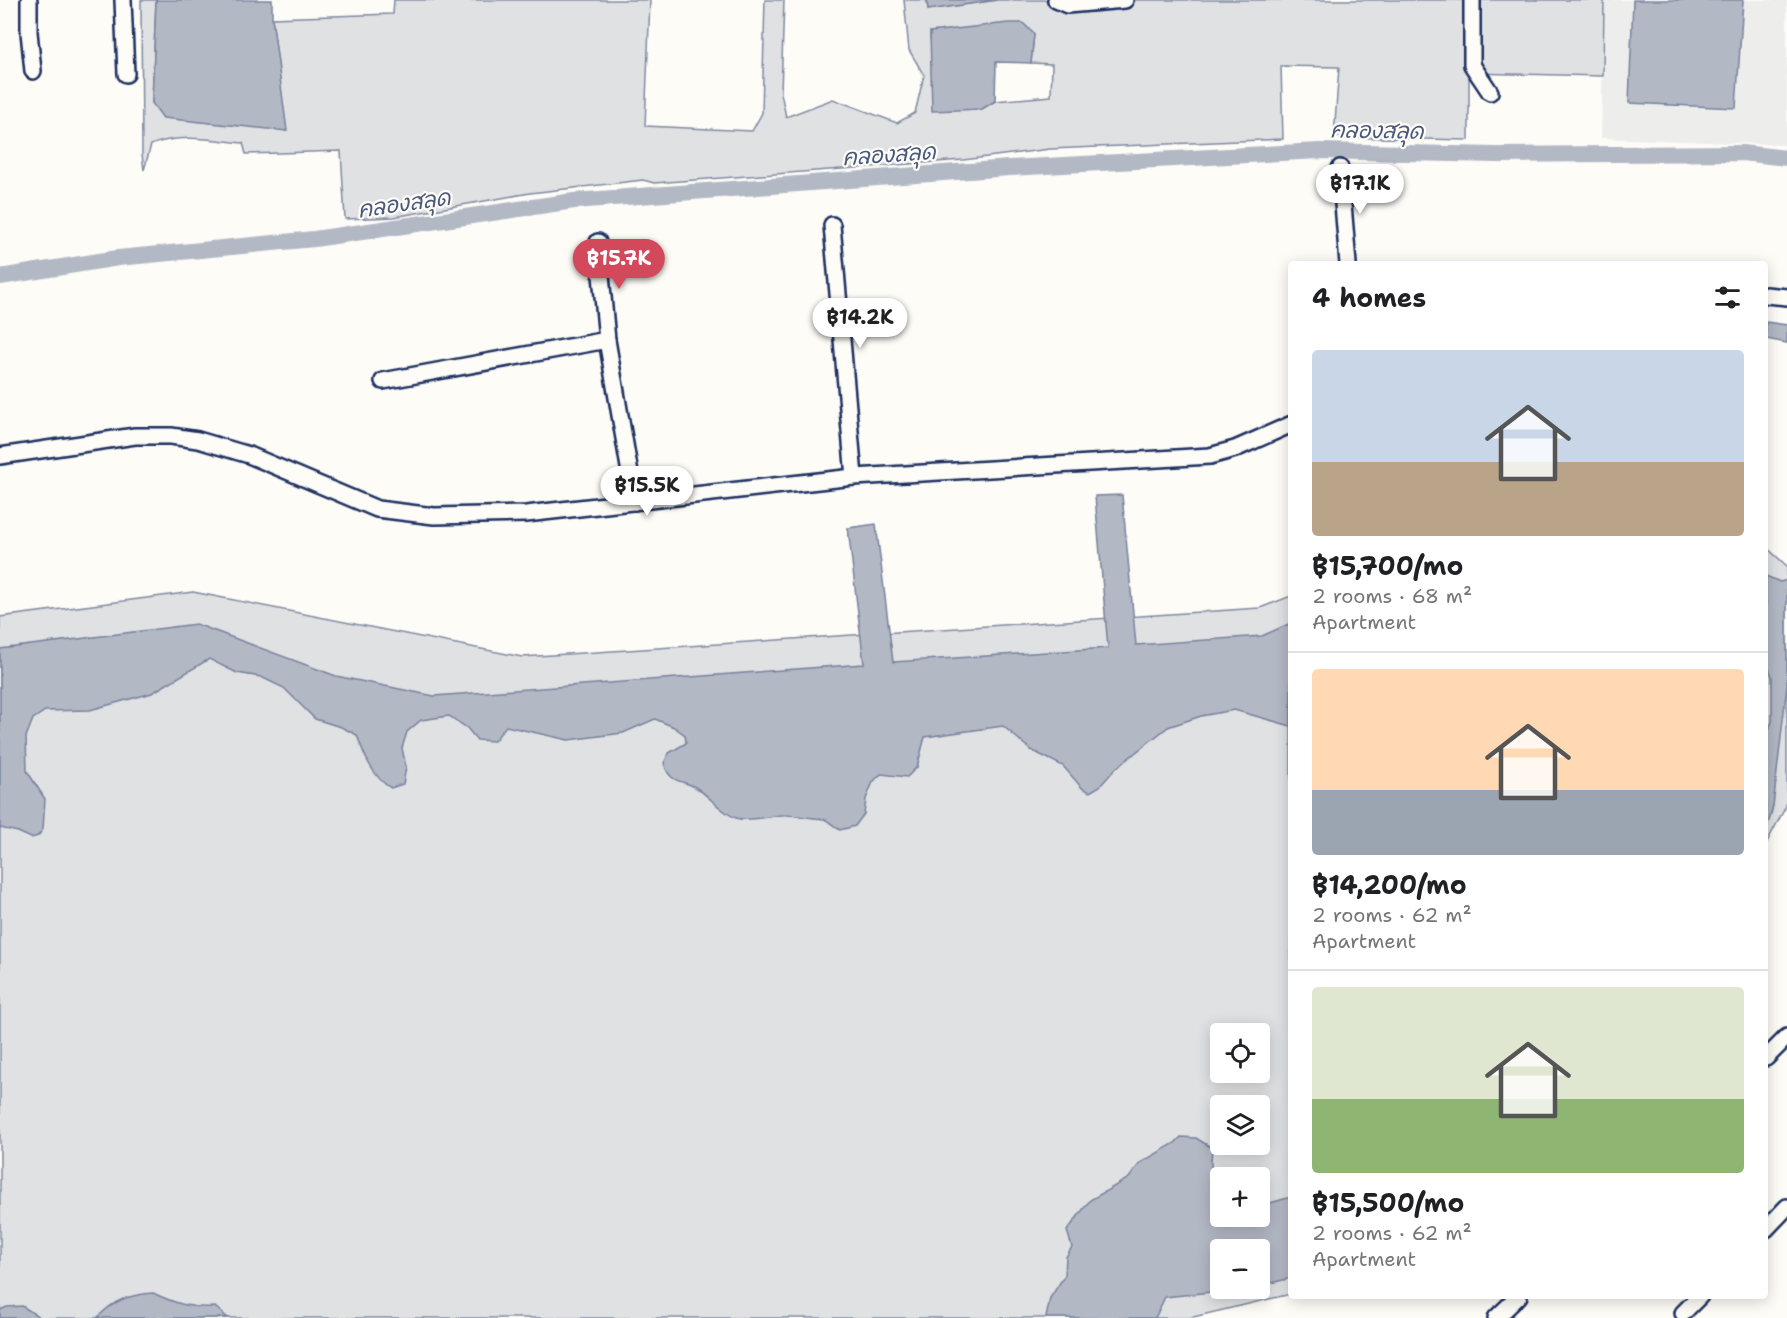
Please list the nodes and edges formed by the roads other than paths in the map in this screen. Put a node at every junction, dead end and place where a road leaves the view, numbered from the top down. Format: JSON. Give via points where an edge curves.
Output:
{"nodes":[{"id":1,"x":29,"y":0,"type":"edge"},
{"id":2,"x":123,"y":0,"type":"edge"},
{"id":3,"x":1056,"y":0,"type":"edge"},
{"id":4,"x":1125,"y":0,"type":"edge"},
{"id":5,"x":1472,"y":0,"type":"edge"},
{"id":6,"x":33,"y":71,"type":"dead end"},
{"id":7,"x":126,"y":74,"type":"dead end"},
{"id":8,"x":1490,"y":92,"type":"dead end"},
{"id":9,"x":1340,"y":168,"type":"dead end"},
{"id":10,"x":832,"y":225,"type":"dead end"},
{"id":11,"x":598,"y":242,"type":"dead end"},
{"id":12,"x":1348,"y":261,"type":"edge"},
{"id":13,"x":1768,"y":295,"type":"edge"},
{"id":14,"x":1787,"y":297,"type":"edge"},
{"id":15,"x":607,"y":340,"type":"junction"},
{"id":16,"x":383,"y":381,"type":"dead end"},
{"id":17,"x":1288,"y":426,"type":"edge"},
{"id":18,"x":0,"y":456,"type":"edge"},
{"id":19,"x":854,"y":477,"type":"junction"},
{"id":20,"x":635,"y":502,"type":"junction"},
{"id":21,"x":1787,"y":1037,"type":"edge"},
{"id":22,"x":1768,"y":1056,"type":"edge"},
{"id":23,"x":1787,"y":1208,"type":"edge"},
{"id":24,"x":1768,"y":1227,"type":"edge"},
{"id":25,"x":1516,"y":1299,"type":"edge"},
{"id":26,"x":1697,"y":1299,"type":"edge"},
{"id":27,"x":1683,"y":1313,"type":"dead end"},
{"id":28,"x":1496,"y":1318,"type":"edge"}],
"edges":[{"from":1,"to":6,"type":"street"},
{"from":2,"to":7,"type":"street"},
{"from":3,"to":4,"type":"street","via":[[1067,5]]},
{"from":5,"to":8,"type":"street","via":[[1472,65]]},
{"from":9,"to":12,"type":"street"},
{"from":10,"to":19,"type":"street"},
{"from":11,"to":15,"type":"street"},
{"from":13,"to":14,"type":"street"},
{"from":15,"to":16,"type":"street"},
{"from":15,"to":20,"type":"street"},
{"from":17,"to":19,"type":"street","via":[[1210,456]]},
{"from":18,"to":20,"type":"street","via":[[135,436],[171,436],[249,455],[377,509],[434,516],[526,514]]},
{"from":19,"to":20,"type":"street"},
{"from":21,"to":22,"type":"street"},
{"from":23,"to":24,"type":"street"},
{"from":25,"to":28,"type":"street"},
{"from":26,"to":27,"type":"street"}]}
